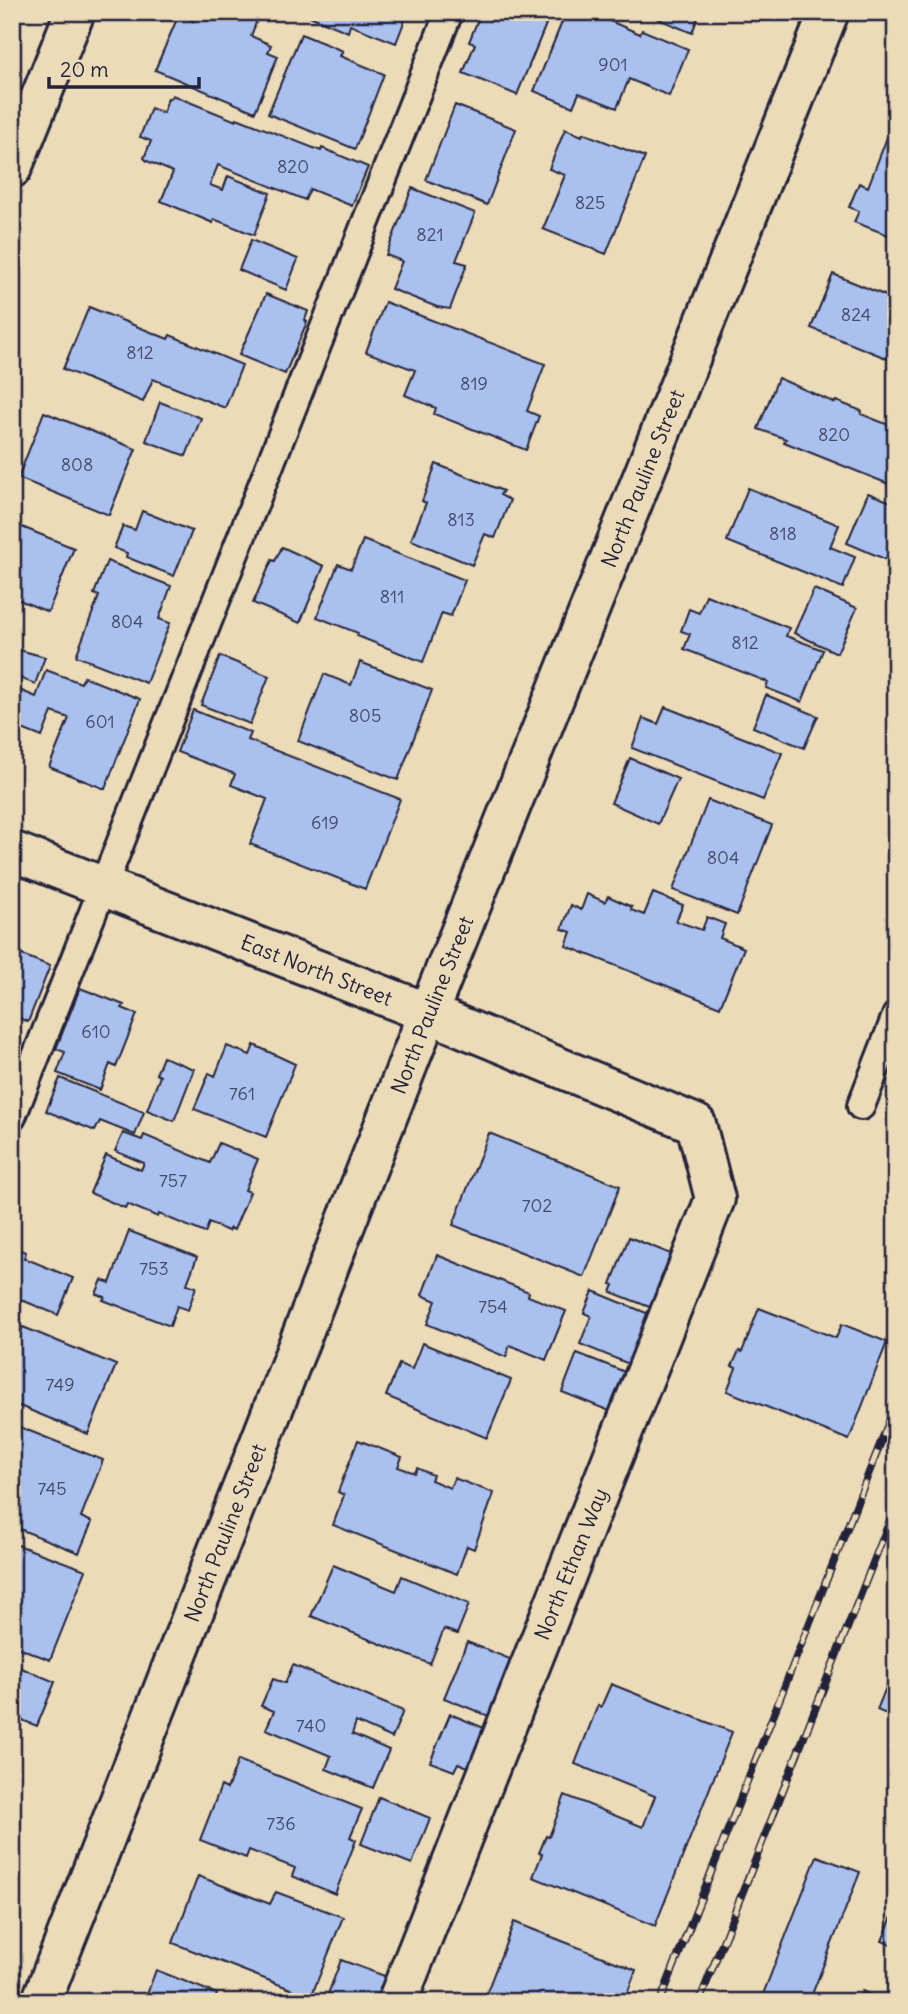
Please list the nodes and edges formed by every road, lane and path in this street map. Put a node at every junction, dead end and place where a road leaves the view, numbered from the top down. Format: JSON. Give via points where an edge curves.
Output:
{"nodes":[{"id":1,"x":75,"y":12,"type":"edge"},
{"id":2,"x":449,"y":12,"type":"edge"},
{"id":3,"x":829,"y":12,"type":"edge"},
{"id":4,"x":12,"y":168,"type":"edge"},
{"id":5,"x":12,"y":851,"type":"edge"},
{"id":6,"x":103,"y":887,"type":"junction"},
{"id":7,"x":428,"y":1013,"type":"junction"},
{"id":8,"x":896,"y":1016,"type":"edge"},
{"id":9,"x":861,"y":1106,"type":"dead end"},
{"id":10,"x":12,"y":1117,"type":"edge"},
{"id":11,"x":696,"y":1124,"type":"joint"},
{"id":12,"x":41,"y":2002,"type":"edge"},
{"id":13,"x":397,"y":2002,"type":"edge"}],
"edges":[{"from":1,"to":4,"type":"street"},
{"from":2,"to":6,"type":"lane"},
{"from":3,"to":7,"type":"street","name":"North Pauline Street"},
{"from":5,"to":6,"type":"street","name":"East North Street"},
{"from":6,"to":7,"type":"street","name":"East North Street"},
{"from":6,"to":10,"type":"lane"},
{"from":7,"to":11,"type":"street","name":"East North Street"},
{"from":7,"to":12,"type":"street","name":"North Pauline Street"},
{"from":8,"to":9,"type":"lane"},
{"from":11,"to":13,"type":"street","name":"North Ethan Way","via":[[715,1199]]}]}
